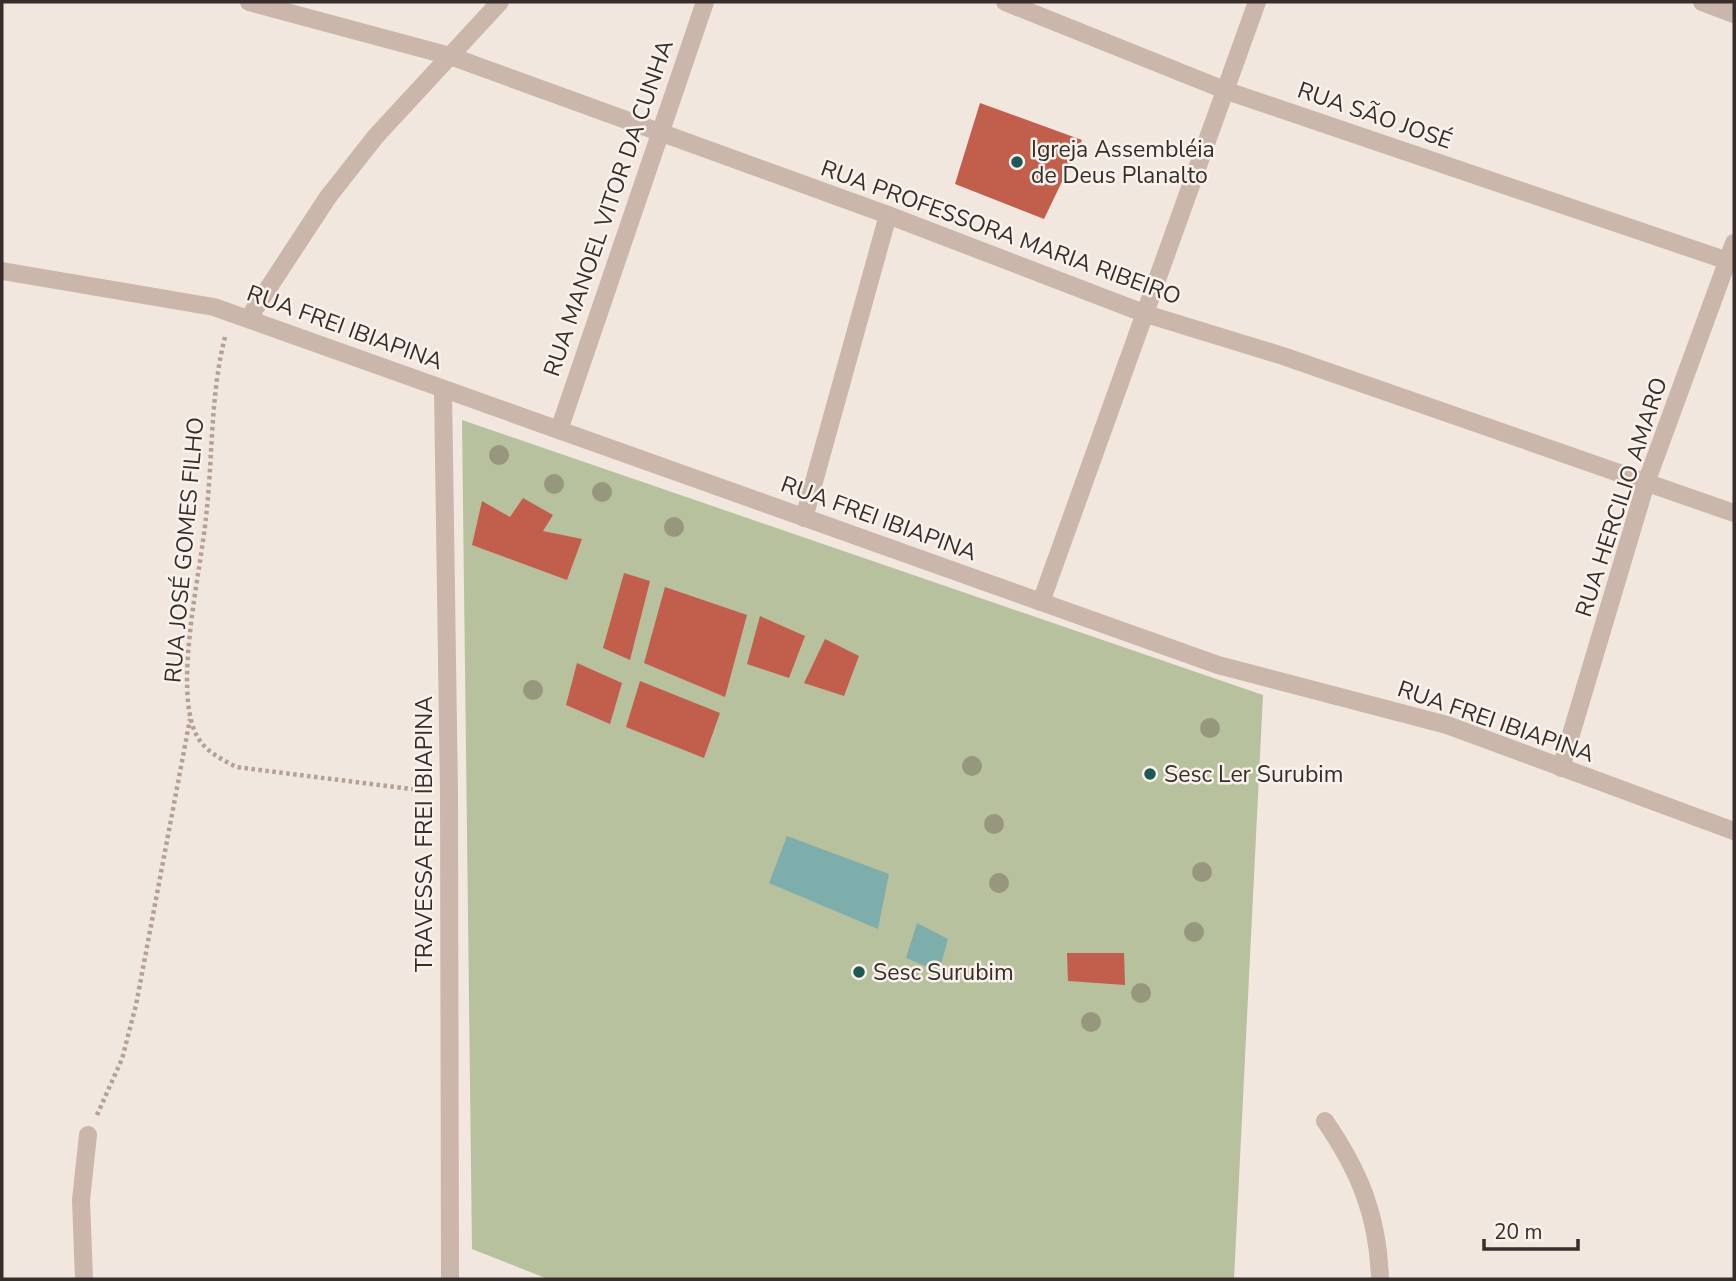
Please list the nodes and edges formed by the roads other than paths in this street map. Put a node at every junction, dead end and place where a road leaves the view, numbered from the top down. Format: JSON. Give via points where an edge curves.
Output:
{"nodes":[{"id":1,"x":249,"y":2,"type":"edge"},
{"id":2,"x":500,"y":2,"type":"edge"},
{"id":3,"x":705,"y":2,"type":"edge"},
{"id":4,"x":1005,"y":2,"type":"edge"},
{"id":5,"x":1257,"y":2,"type":"edge"},
{"id":6,"x":1702,"y":2,"type":"edge"},
{"id":7,"x":312,"y":9,"type":"edge"},
{"id":8,"x":1734,"y":14,"type":"edge"},
{"id":9,"x":450,"y":57,"type":"junction"},
{"id":10,"x":1227,"y":91,"type":"junction"},
{"id":11,"x":658,"y":133,"type":"junction"},
{"id":12,"x":888,"y":215,"type":"junction"},
{"id":13,"x":1734,"y":243,"type":"edge"},
{"id":14,"x":1731,"y":262,"type":"edge"},
{"id":15,"x":2,"y":271,"type":"edge"},
{"id":16,"x":1146,"y":314,"type":"junction"},
{"id":17,"x":240,"y":316,"type":"junction"},
{"id":18,"x":443,"y":388,"type":"junction"},
{"id":19,"x":559,"y":430,"type":"junction"},
{"id":20,"x":1646,"y":482,"type":"junction"},
{"id":21,"x":1734,"y":513,"type":"edge"},
{"id":22,"x":804,"y":517,"type":"junction"},
{"id":23,"x":1041,"y":602,"type":"junction"},
{"id":24,"x":1562,"y":768,"type":"junction"},
{"id":25,"x":1734,"y":831,"type":"edge"},
{"id":26,"x":1325,"y":1121,"type":"dead end"},
{"id":27,"x":88,"y":1135,"type":"road end"},
{"id":28,"x":84,"y":1279,"type":"edge"},
{"id":29,"x":450,"y":1279,"type":"edge"},
{"id":30,"x":1380,"y":1279,"type":"edge"}],
"edges":[{"from":1,"to":7,"type":"street","name":"RUA PROFESSORA MARIA RIBEIRO"},
{"from":2,"to":9,"type":"street"},
{"from":3,"to":11,"type":"street","name":"RUA MANOEL VITOR DA CUNHA"},
{"from":4,"to":10,"type":"street","name":"RUA SÃO JOSÉ"},
{"from":5,"to":10,"type":"street"},
{"from":6,"to":8,"type":"street"},
{"from":7,"to":9,"type":"street","name":"RUA PROFESSORA MARIA RIBEIRO"},
{"from":9,"to":11,"type":"street","name":"RUA PROFESSORA MARIA RIBEIRO"},
{"from":9,"to":17,"type":"street","via":[[376,136]]},
{"from":10,"to":14,"type":"street","name":"RUA SÃO JOSÉ"},
{"from":10,"to":16,"type":"street"},
{"from":11,"to":12,"type":"street","name":"RUA PROFESSORA MARIA RIBEIRO"},
{"from":11,"to":19,"type":"street","name":"RUA MANOEL VITOR DA CUNHA"},
{"from":12,"to":16,"type":"street","name":"RUA PROFESSORA MARIA RIBEIRO"},
{"from":12,"to":22,"type":"street"},
{"from":13,"to":14,"type":"street","name":"RUA HERCILIO AMARO"},
{"from":14,"to":20,"type":"street","name":"RUA HERCILIO AMARO"},
{"from":15,"to":17,"type":"street","name":"RUA FREI IBIAPINA","via":[[215,307]]},
{"from":16,"to":20,"type":"street","name":"RUA PROFESSORA MARIA RIBEIRO","via":[[1283,356]]},
{"from":16,"to":23,"type":"street"},
{"from":17,"to":18,"type":"street","name":"RUA FREI IBIAPINA"},
{"from":18,"to":19,"type":"street","name":"RUA FREI IBIAPINA"},
{"from":18,"to":29,"type":"street","name":"TRAVESSA FREI IBIAPINA"},
{"from":19,"to":22,"type":"street","name":"RUA FREI IBIAPINA"},
{"from":20,"to":21,"type":"street","name":"RUA PROFESSORA MARIA RIBEIRO"},
{"from":20,"to":24,"type":"street","name":"RUA HERCILIO AMARO"},
{"from":22,"to":23,"type":"street","name":"RUA FREI IBIAPINA"},
{"from":23,"to":24,"type":"street","name":"RUA FREI IBIAPINA","via":[[1218,665],[1447,725]]},
{"from":24,"to":25,"type":"street","name":"RUA FREI IBIAPINA"},
{"from":26,"to":30,"type":"street","via":[[1347,1153],[1370,1203]]},
{"from":27,"to":28,"type":"street","via":[[81,1200]]}]}
